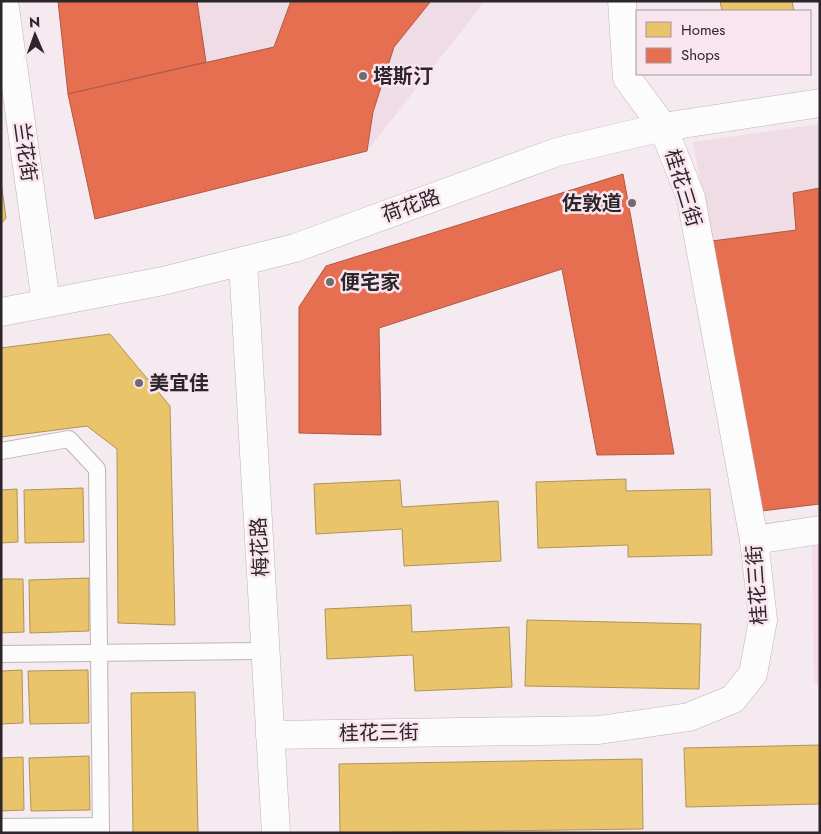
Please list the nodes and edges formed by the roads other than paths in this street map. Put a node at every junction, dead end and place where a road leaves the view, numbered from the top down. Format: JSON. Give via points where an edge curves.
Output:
{"nodes":[{"id":1,"x":622,"y":1,"type":"edge"},
{"id":2,"x":4,"y":13,"type":"edge"},
{"id":3,"x":820,"y":103,"type":"edge"},
{"id":4,"x":663,"y":127,"type":"junction"},
{"id":5,"x":243,"y":262,"type":"junction"},
{"id":6,"x":46,"y":303,"type":"junction"},
{"id":7,"x":1,"y":312,"type":"edge"},
{"id":8,"x":1,"y":450,"type":"edge"},
{"id":9,"x":820,"y":530,"type":"edge"},
{"id":10,"x":754,"y":540,"type":"junction"},
{"id":11,"x":266,"y":652,"type":"junction"},
{"id":12,"x":99,"y":653,"type":"junction"},
{"id":13,"x":1,"y":654,"type":"edge"},
{"id":14,"x":270,"y":735,"type":"junction"},
{"id":15,"x":1,"y":827,"type":"edge"},
{"id":16,"x":101,"y":829,"type":"edge"},
{"id":17,"x":276,"y":833,"type":"edge"}],
"edges":[{"from":1,"to":4,"type":"street","name":"桂花三街","via":[[627,78]]},
{"from":2,"to":6,"type":"street","name":"兰花街"},
{"from":3,"to":4,"type":"street","name":"荷花路"},
{"from":4,"to":5,"type":"street","name":"荷花路","via":[[557,152],[295,248]]},
{"from":4,"to":10,"type":"street","name":"桂花三街","via":[[691,198]]},
{"from":5,"to":6,"type":"street","name":"荷花路"},
{"from":5,"to":11,"type":"street","name":"梅花路"},
{"from":6,"to":7,"type":"street","name":"荷花路"},
{"from":8,"to":12,"type":"lane","via":[[70,439],[97,469]]},
{"from":9,"to":10,"type":"street"},
{"from":10,"to":14,"type":"street","name":"桂花三街","via":[[763,620],[753,674],[733,698],[688,717],[599,730]]},
{"from":11,"to":12,"type":"lane"},
{"from":11,"to":14,"type":"street","name":"梅花路"},
{"from":12,"to":13,"type":"lane"},
{"from":12,"to":16,"type":"lane"},
{"from":14,"to":17,"type":"street","name":"梅花路"},
{"from":15,"to":16,"type":"lane"}]}
